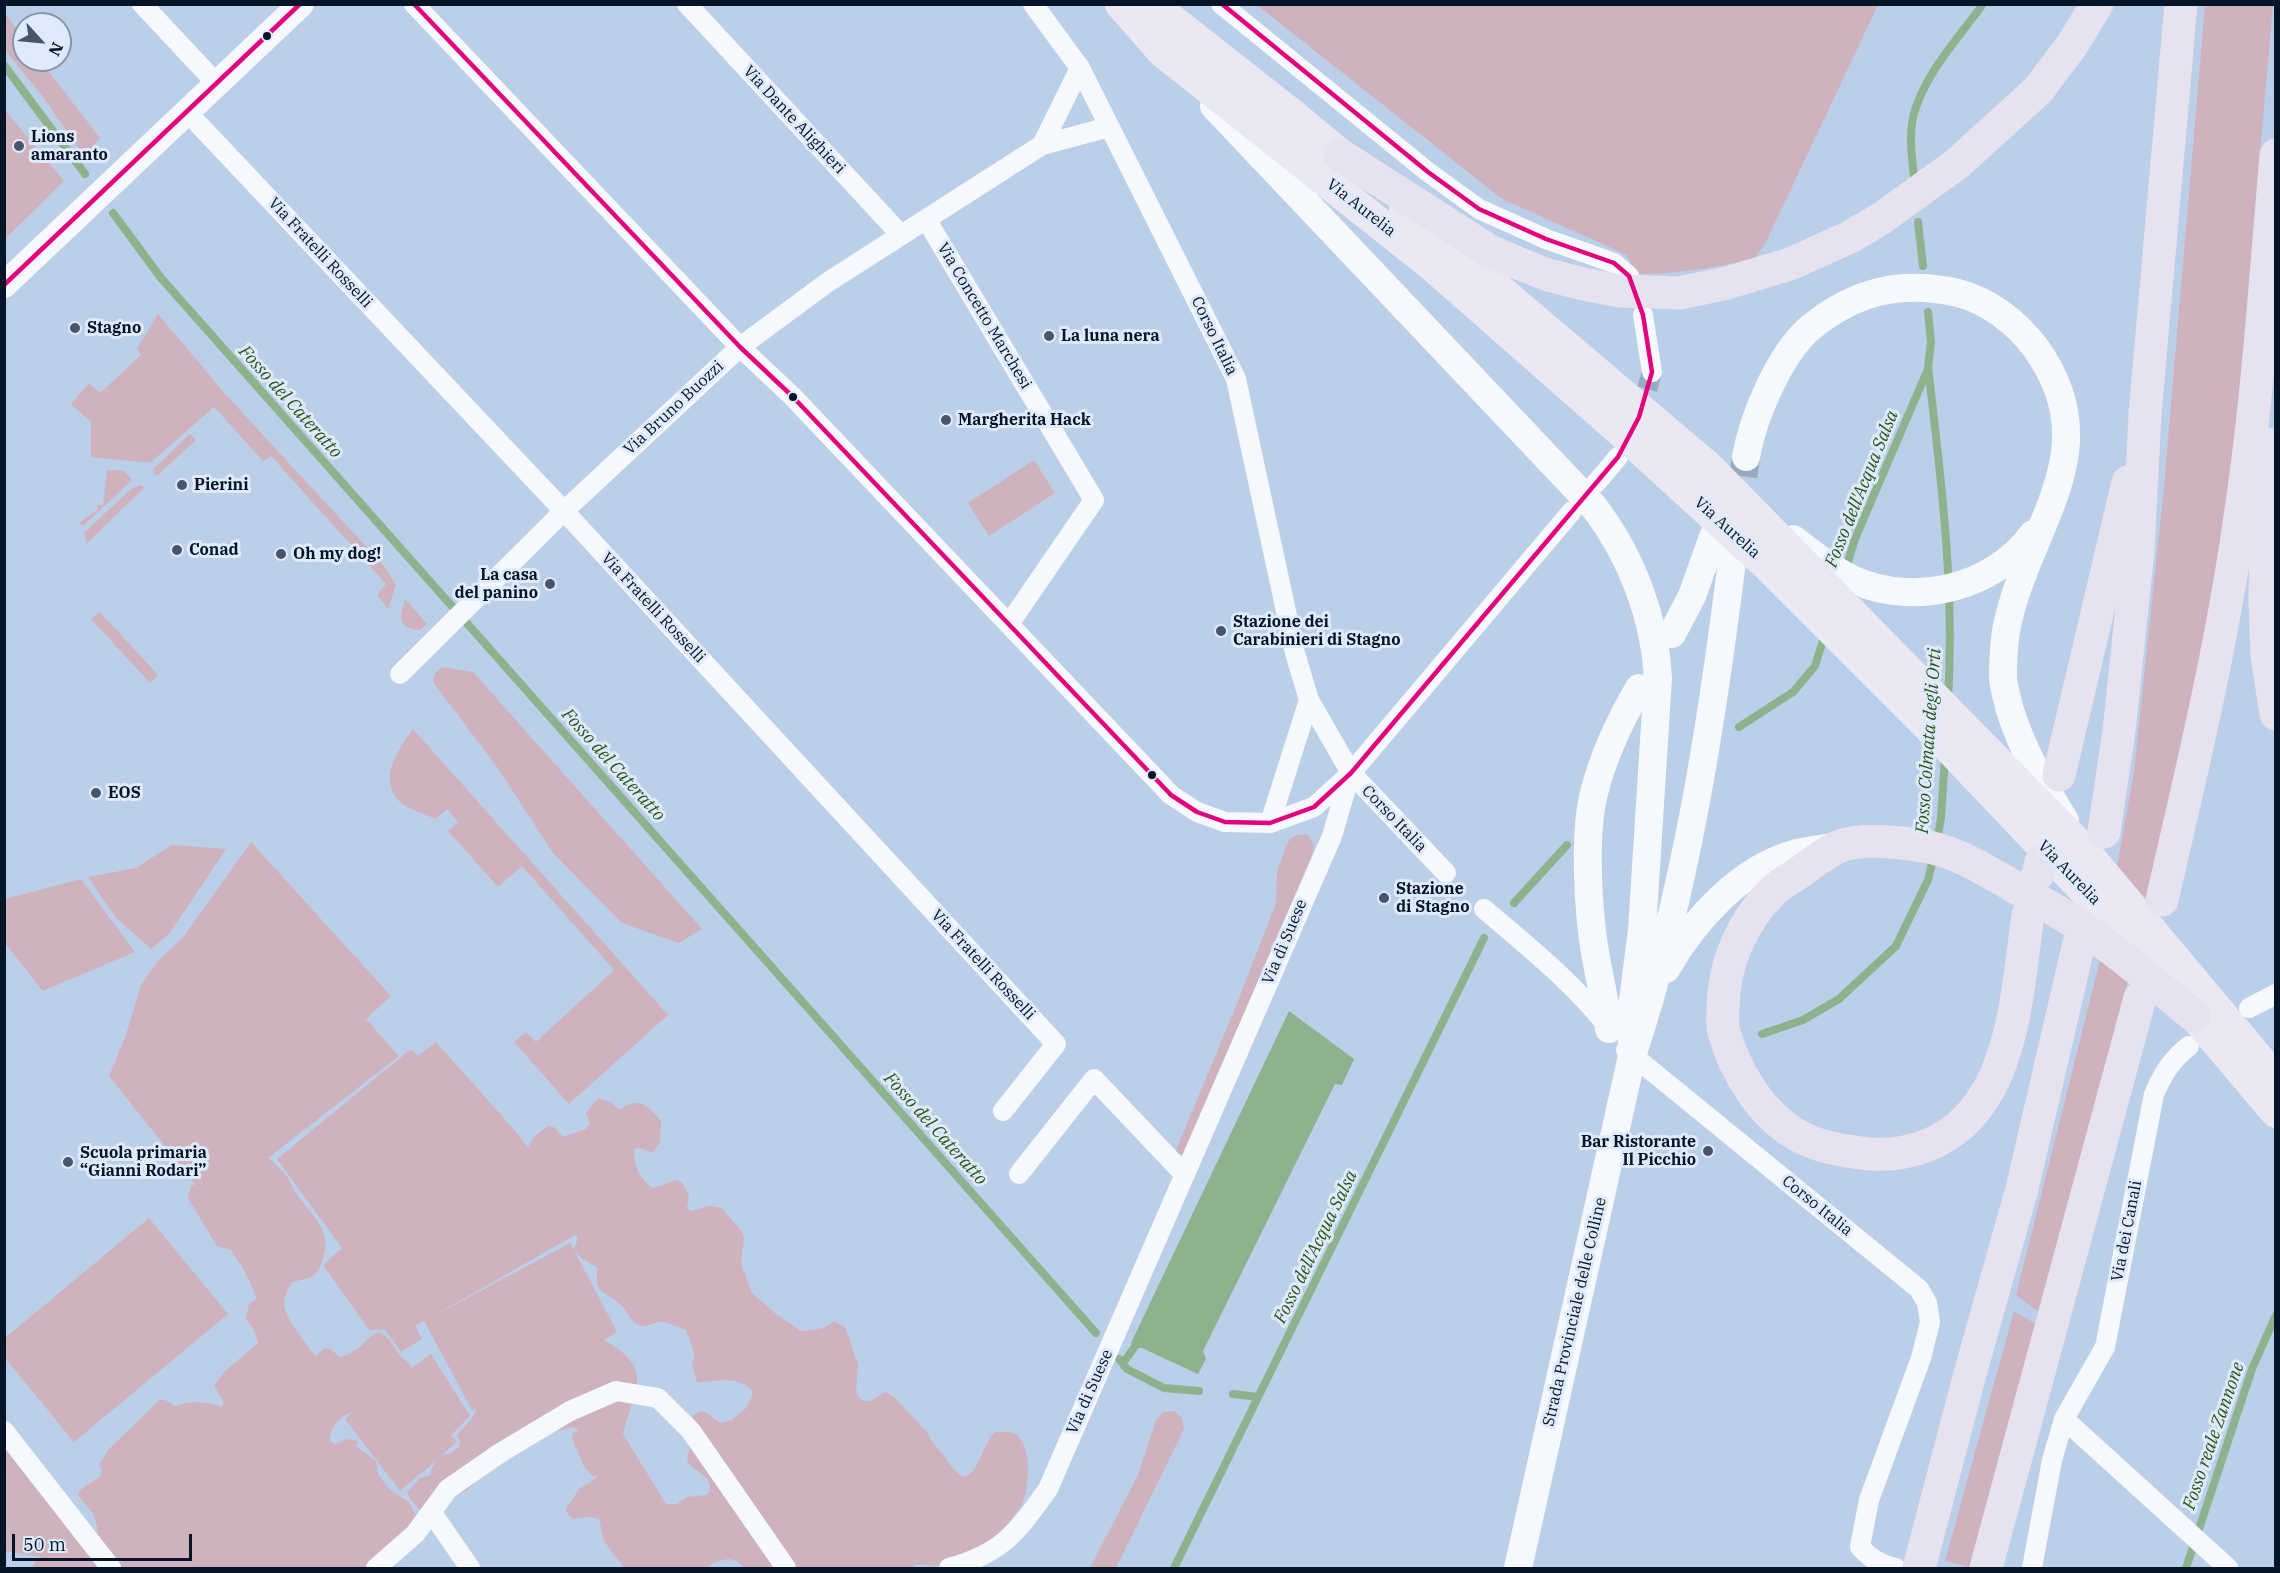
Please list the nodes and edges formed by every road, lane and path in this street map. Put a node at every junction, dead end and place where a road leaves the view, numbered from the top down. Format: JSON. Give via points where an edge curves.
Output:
{"nodes":[{"id":1,"x":142,"y":4,"type":"edge"},
{"id":2,"x":301,"y":4,"type":"edge"},
{"id":3,"x":414,"y":4,"type":"edge"},
{"id":4,"x":687,"y":4,"type":"edge"},
{"id":5,"x":1033,"y":4,"type":"edge"},
{"id":6,"x":1120,"y":4,"type":"edge"},
{"id":7,"x":1151,"y":4,"type":"edge"},
{"id":8,"x":1221,"y":4,"type":"edge"},
{"id":9,"x":2097,"y":4,"type":"edge"},
{"id":10,"x":2181,"y":4,"type":"edge"},
{"id":11,"x":1163,"y":52,"type":"junction"},
{"id":12,"x":1080,"y":68,"type":"junction"},
{"id":13,"x":217,"y":84,"type":"junction"},
{"id":14,"x":187,"y":112,"type":"junction"},
{"id":15,"x":1109,"y":127,"type":"junction"},
{"id":16,"x":1042,"y":145,"type":"junction"},
{"id":17,"x":1340,"y":155,"type":"junction"},
{"id":18,"x":2276,"y":155,"type":"edge"},
{"id":19,"x":926,"y":219,"type":"junction"},
{"id":20,"x":901,"y":235,"type":"junction"},
{"id":21,"x":1629,"y":276,"type":"dead end"},
{"id":22,"x":4,"y":285,"type":"edge"},
{"id":23,"x":1643,"y":315,"type":"dead end"},
{"id":24,"x":2262,"y":320,"type":"junction"},
{"id":25,"x":740,"y":347,"type":"junction"},
{"id":26,"x":1652,"y":372,"type":"tunnel mouth"},
{"id":27,"x":2145,"y":414,"type":"junction"},
{"id":28,"x":1746,"y":457,"type":"tunnel mouth"},
{"id":29,"x":1618,"y":458,"type":"dead end"},
{"id":30,"x":1709,"y":468,"type":"junction"},
{"id":31,"x":1596,"y":483,"type":"dead end"},
{"id":32,"x":564,"y":511,"type":"junction"},
{"id":33,"x":1572,"y":511,"type":"dead end"},
{"id":34,"x":2044,"y":518,"type":"junction"},
{"id":35,"x":1009,"y":624,"type":"junction"},
{"id":36,"x":1672,"y":634,"type":"dead end"},
{"id":37,"x":400,"y":674,"type":"dead end"},
{"id":38,"x":1639,"y":688,"type":"dead end"},
{"id":39,"x":1310,"y":700,"type":"junction"},
{"id":40,"x":2276,"y":714,"type":"edge"},
{"id":41,"x":1351,"y":773,"type":"junction"},
{"id":42,"x":2060,"y":775,"type":"dead end"},
{"id":43,"x":1270,"y":823,"type":"junction"},
{"id":44,"x":2092,"y":839,"type":"junction"},
{"id":45,"x":1841,"y":846,"type":"junction"},
{"id":46,"x":1446,"y":873,"type":"dead end"},
{"id":47,"x":2162,"y":900,"type":"dead end"},
{"id":48,"x":1484,"y":909,"type":"dead end"},
{"id":49,"x":2028,"y":915,"type":"dead end"},
{"id":50,"x":2079,"y":943,"type":"dead end"},
{"id":51,"x":1654,"y":989,"type":"junction"},
{"id":52,"x":2276,"y":994,"type":"edge"},
{"id":53,"x":2140,"y":998,"type":"dead end"},
{"id":54,"x":2248,"y":1008,"type":"dead end"},
{"id":55,"x":1609,"y":1029,"type":"junction"},
{"id":56,"x":2192,"y":1031,"type":"junction"},
{"id":57,"x":1632,"y":1056,"type":"junction"},
{"id":58,"x":2276,"y":1079,"type":"edge"},
{"id":59,"x":1003,"y":1111,"type":"dead end"},
{"id":60,"x":2276,"y":1112,"type":"edge"},
{"id":61,"x":1019,"y":1174,"type":"dead end"},
{"id":62,"x":1185,"y":1175,"type":"junction"},
{"id":63,"x":2064,"y":1419,"type":"junction"},
{"id":64,"x":4,"y":1431,"type":"edge"},
{"id":65,"x":432,"y":1513,"type":"junction"},
{"id":66,"x":2226,"y":1566,"type":"edge"},
{"id":67,"x":111,"y":1569,"type":"edge"},
{"id":68,"x":376,"y":1569,"type":"edge"},
{"id":69,"x":470,"y":1569,"type":"edge"},
{"id":70,"x":786,"y":1569,"type":"edge"},
{"id":71,"x":949,"y":1569,"type":"edge"},
{"id":72,"x":1518,"y":1569,"type":"edge"},
{"id":73,"x":1896,"y":1569,"type":"edge"},
{"id":74,"x":1919,"y":1569,"type":"edge"},
{"id":75,"x":1986,"y":1569,"type":"edge"},
{"id":76,"x":2032,"y":1569,"type":"edge"}],
"edges":[{"from":1,"to":13,"type":"street"},
{"from":2,"to":13,"type":"street"},
{"from":3,"to":25,"type":"street"},
{"from":4,"to":20,"type":"street","name":"Via Dante Alighieri"},
{"from":5,"to":12,"type":"street","name":"Corso Italia"},
{"from":6,"to":11,"type":"main road","name":"Via Aurelia"},
{"from":7,"to":17,"type":"main road","name":"Via Aurelia"},
{"from":8,"to":21,"type":"street","via":[[1479,209],[1546,239],[1614,262]]},
{"from":9,"to":17,"type":"highway","via":[[2038,90],[1958,164],[1882,218],[1790,264],[1680,293],[1620,291],[1520,264],[1488,249]]},
{"from":10,"to":27,"type":"highway"},
{"from":11,"to":56,"type":"main road","name":"Via Aurelia","via":[[1433,266],[1766,564],[1932,730],[2124,932]]},
{"from":11,"to":57,"type":"main road","via":[[1594,507],[1620,544],[1651,625],[1658,678],[1642,930],[1632,1008]]},
{"from":12,"to":15,"type":"street","name":"Corso Italia"},
{"from":12,"to":16,"type":"street"},
{"from":13,"to":14,"type":"street"},
{"from":14,"to":22,"type":"street"},
{"from":14,"to":32,"type":"street","name":"Via Fratelli Rosselli"},
{"from":15,"to":16,"type":"street","name":"Via Bruno Buozzi"},
{"from":15,"to":39,"type":"street","name":"Corso Italia","via":[[1236,379],[1295,653]]},
{"from":16,"to":19,"type":"street","name":"Via Bruno Buozzi"},
{"from":17,"to":30,"type":"main road","name":"Via Aurelia"},
{"from":18,"to":24,"type":"highway"},
{"from":19,"to":20,"type":"street","name":"Via Bruno Buozzi"},
{"from":19,"to":35,"type":"street","name":"Via Concetto Marchesi","via":[[1094,500]]},
{"from":20,"to":25,"type":"street","name":"Via Bruno Buozzi","via":[[828,282]]},
{"from":23,"to":26,"type":"street"},
{"from":24,"to":40,"type":"highway","via":[[2268,408],[2265,603],[2267,655]]},
{"from":24,"to":47,"type":"highway","via":[[2236,540],[2200,731]]},
{"from":25,"to":32,"type":"street","name":"Via Bruno Buozzi"},
{"from":25,"to":35,"type":"street","via":[[792,396]]},
{"from":27,"to":42,"type":"highway"},
{"from":27,"to":44,"type":"highway","via":[[2138,551],[2119,731]]},
{"from":28,"to":34,"type":"main road","via":[[1762,402],[1788,354],[1825,316],[1874,292],[1906,287],[1963,294],[2010,320],[2046,362],[2057,385],[2064,407],[2066,458]]},
{"from":29,"to":31,"type":"street"},
{"from":30,"to":34,"type":"main road","via":[[1825,563],[1854,580],[1902,592],[1949,588],[1986,574],[2018,552]]},
{"from":30,"to":44,"type":"main road","name":"Via Aurelia"},
{"from":32,"to":37,"type":"street","name":"Via Bruno Buozzi"},
{"from":32,"to":59,"type":"street","name":"Via Fratelli Rosselli","via":[[1056,1044]]},
{"from":33,"to":41,"type":"street"},
{"from":34,"to":44,"type":"main road","via":[[2008,619],[2003,679],[2016,730],[2030,762]]},
{"from":35,"to":43,"type":"street","via":[[1171,795],[1197,812],[1225,822]]},
{"from":36,"to":51,"type":"main road","via":[[1723,545],[1722,638],[1696,803]]},
{"from":38,"to":55,"type":"main road","via":[[1603,764],[1593,798],[1588,848],[1594,951]]},
{"from":39,"to":41,"type":"street","name":"Corso Italia"},
{"from":39,"to":43,"type":"street"},
{"from":41,"to":43,"type":"street","via":[[1314,807]]},
{"from":41,"to":46,"type":"street","name":"Corso Italia"},
{"from":41,"to":62,"type":"street","name":"Via di Suese","via":[[1332,836]]},
{"from":44,"to":58,"type":"main road","name":"Via Aurelia"},
{"from":45,"to":49,"type":"highway","via":[[1772,891],[1752,915],[1735,946],[1723,987],[1723,1029],[1736,1066],[1765,1110],[1786,1130],[1809,1142],[1831,1149],[1897,1154],[1937,1141],[1974,1114],[2006,1051]]},
{"from":45,"to":51,"type":"main road","via":[[1796,853],[1767,864],[1742,880],[1697,926]]},
{"from":45,"to":56,"type":"highway","via":[[1896,843],[1935,849],[1973,864],[2103,942]]},
{"from":48,"to":55,"type":"street","name":"Corso Italia","via":[[1571,986]]},
{"from":50,"to":74,"type":"highway","via":[[2022,1189]]},
{"from":51,"to":57,"type":"main road"},
{"from":52,"to":54,"type":"street"},
{"from":53,"to":75,"type":"highway"},
{"from":55,"to":57,"type":"street","name":"Corso Italia"},
{"from":56,"to":60,"type":"main road","name":"Via Aurelia"},
{"from":56,"to":63,"type":"street","name":"Via dei Canali","via":[[2164,1071],[2154,1094],[2105,1347]]},
{"from":57,"to":72,"type":"main road","name":"Strada Provinciale delle Colline"},
{"from":57,"to":73,"type":"street","name":"Corso Italia","via":[[1918,1288],[1927,1303],[1930,1322],[1921,1358],[1869,1500],[1860,1547],[1870,1558]]},
{"from":61,"to":62,"type":"street","via":[[1094,1079]]},
{"from":62,"to":71,"type":"street","name":"Via di Suese","via":[[1048,1489],[1012,1536],[992,1552]]},
{"from":63,"to":66,"type":"street"},
{"from":63,"to":76,"type":"street","via":[[2052,1460]]},
{"from":64,"to":67,"type":"street"},
{"from":65,"to":68,"type":"street"},
{"from":65,"to":69,"type":"street"},
{"from":65,"to":70,"type":"street","via":[[448,1489],[500,1452],[570,1411],[616,1391],[658,1398],[691,1431]]}]}
